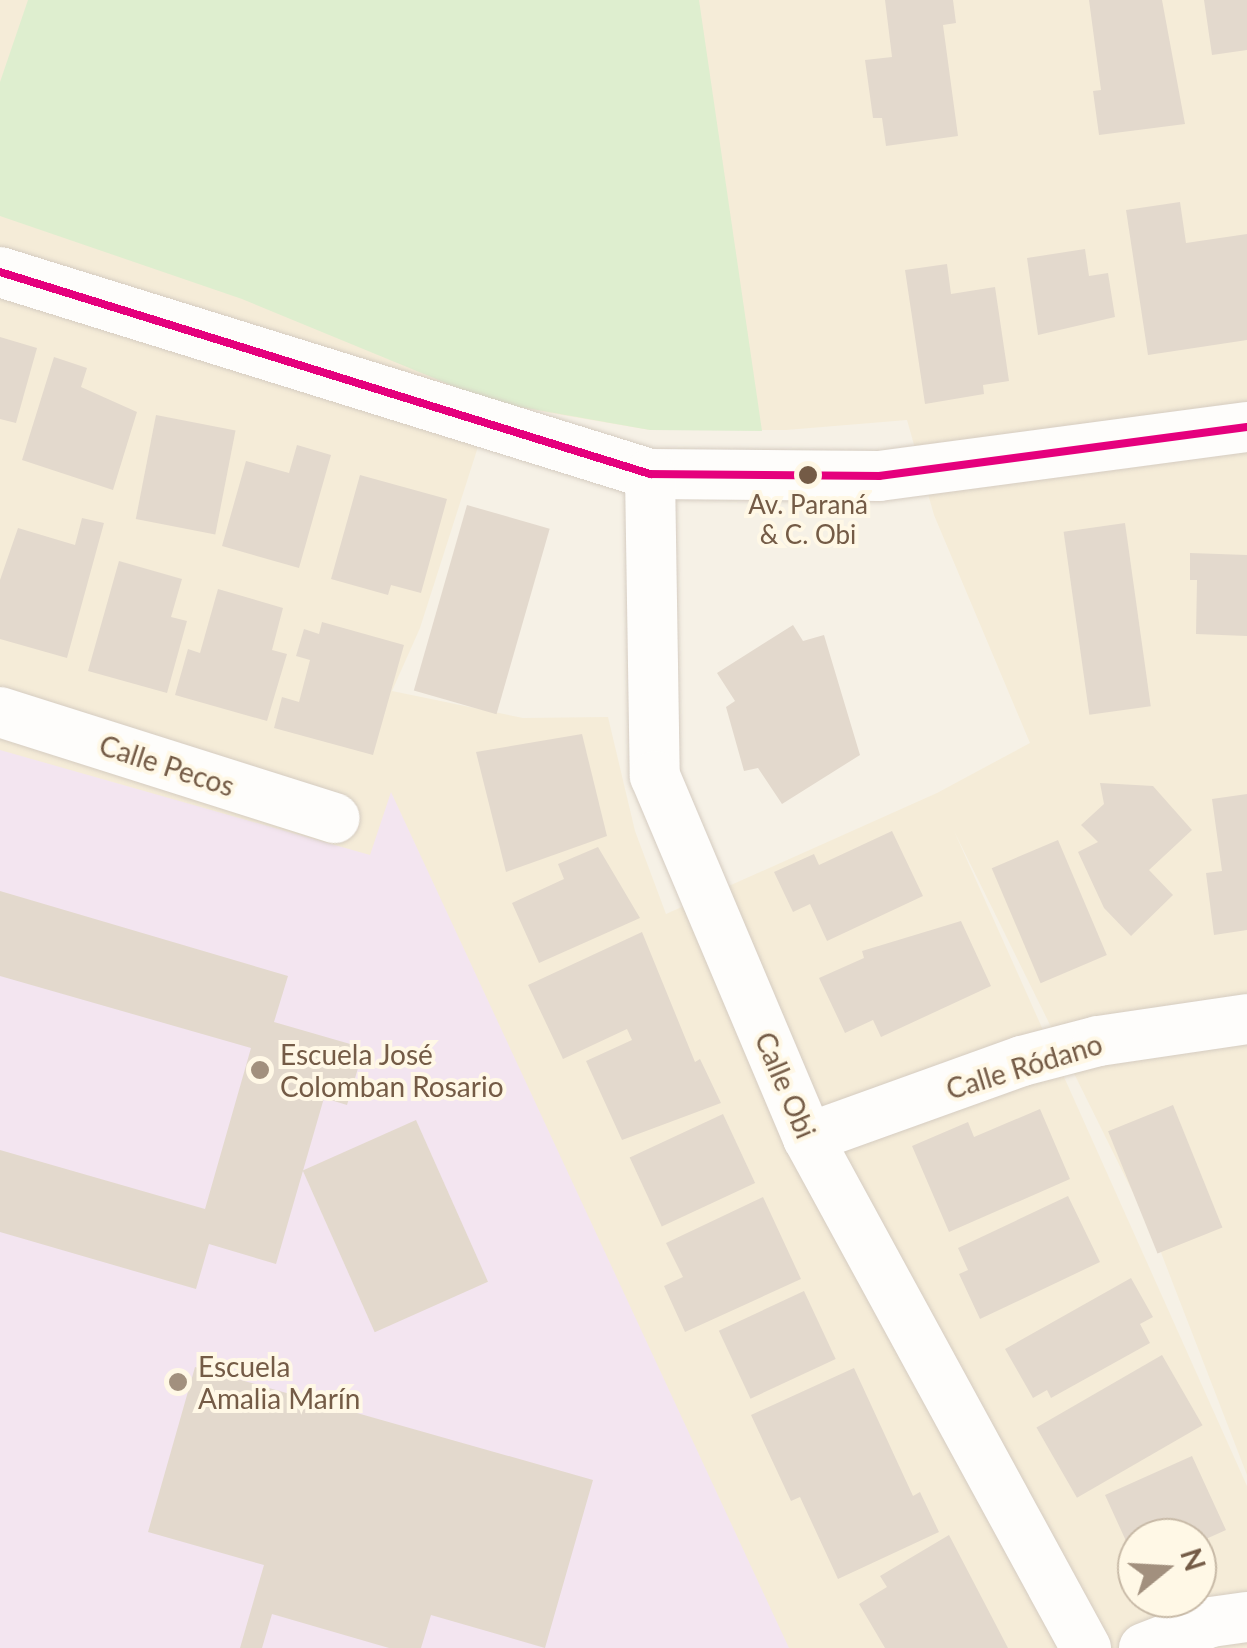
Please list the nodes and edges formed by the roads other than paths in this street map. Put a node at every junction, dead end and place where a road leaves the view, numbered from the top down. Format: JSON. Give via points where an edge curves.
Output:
{"nodes":[{"id":1,"x":0,"y":272,"type":"edge"},
{"id":2,"x":1247,"y":427,"type":"edge"},
{"id":3,"x":650,"y":474,"type":"junction"},
{"id":4,"x":0,"y":712,"type":"edge"},
{"id":5,"x":334,"y":818,"type":"dead end"},
{"id":6,"x":1247,"y":1019,"type":"edge"},
{"id":7,"x":808,"y":1138,"type":"junction"},
{"id":8,"x":1247,"y":1617,"type":"edge"},
{"id":9,"x":1086,"y":1648,"type":"edge"},
{"id":10,"x":1144,"y":1648,"type":"edge"}],
"edges":[{"from":1,"to":3,"type":"street"},
{"from":2,"to":3,"type":"street","via":[[878,476]]},
{"from":3,"to":7,"type":"street","name":"Calle Obi","via":[[655,776]]},
{"from":4,"to":5,"type":"street","name":"Calle Pecos"},
{"from":6,"to":7,"type":"street","name":"Calle Ródano","via":[[1098,1041],[1022,1061]]},
{"from":7,"to":9,"type":"street","name":"Calle Obi"},
{"from":8,"to":10,"type":"street","via":[[1211,1622]]}]}
